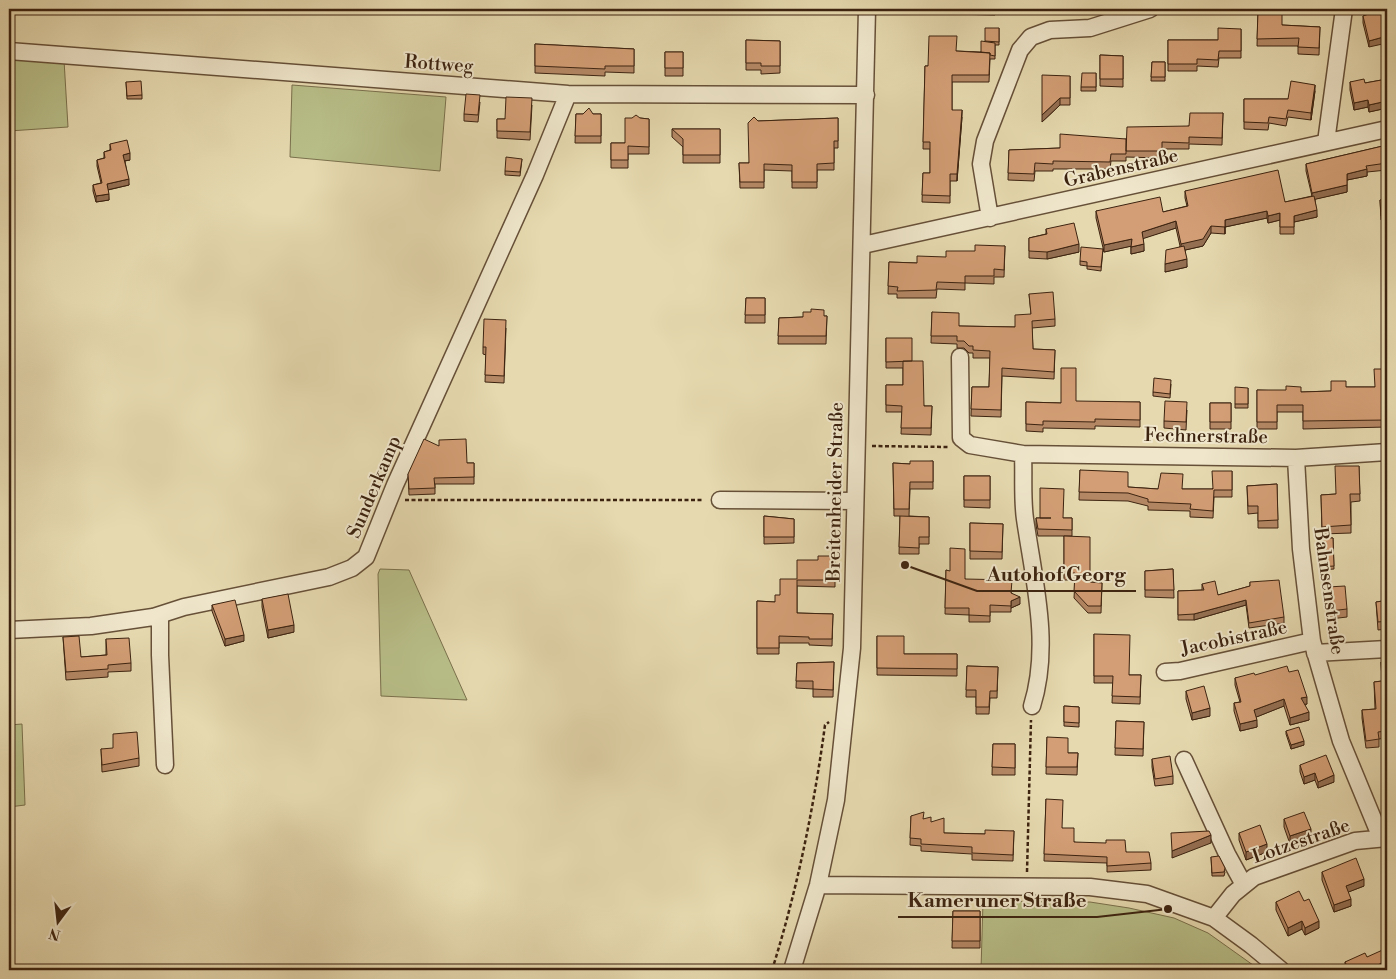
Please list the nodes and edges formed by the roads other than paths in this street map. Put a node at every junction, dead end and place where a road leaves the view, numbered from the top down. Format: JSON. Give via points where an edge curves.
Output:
{"nodes":[{"id":1,"x":867,"y":9,"type":"edge"},
{"id":2,"x":1150,"y":9,"type":"edge"},
{"id":3,"x":1344,"y":9,"type":"edge"},
{"id":4,"x":9,"y":51,"type":"edge"},
{"id":5,"x":568,"y":94,"type":"junction"},
{"id":6,"x":866,"y":94,"type":"junction"},
{"id":7,"x":1387,"y":129,"type":"edge"},
{"id":8,"x":1326,"y":142,"type":"junction"},
{"id":9,"x":990,"y":218,"type":"junction"},
{"id":10,"x":863,"y":245,"type":"junction"},
{"id":11,"x":960,"y":357,"type":"dead end"},
{"id":12,"x":1387,"y":452,"type":"edge"},
{"id":13,"x":1023,"y":454,"type":"junction"},
{"id":14,"x":1296,"y":458,"type":"junction"},
{"id":15,"x":720,"y":500,"type":"road end"},
{"id":16,"x":855,"y":501,"type":"junction"},
{"id":17,"x":160,"y":616,"type":"junction"},
{"id":18,"x":9,"y":630,"type":"edge"},
{"id":19,"x":1313,"y":647,"type":"junction"},
{"id":20,"x":1387,"y":649,"type":"edge"},
{"id":21,"x":1165,"y":672,"type":"dead end"},
{"id":22,"x":1032,"y":706,"type":"road end"},
{"id":23,"x":1184,"y":760,"type":"dead end"},
{"id":24,"x":165,"y":765,"type":"dead end"},
{"id":25,"x":1384,"y":838,"type":"edge"},
{"id":26,"x":818,"y":885,"type":"junction"},
{"id":27,"x":1244,"y":885,"type":"junction"},
{"id":28,"x":1214,"y":918,"type":"junction"},
{"id":29,"x":792,"y":970,"type":"edge"},
{"id":30,"x":1281,"y":970,"type":"edge"}],
"edges":[{"from":1,"to":6,"type":"street","name":"Breitenheider Straße"},
{"from":2,"to":9,"type":"street","via":[[1090,28],[1050,30],[1031,37],[1020,50],[986,141],[981,164]]},
{"from":3,"to":8,"type":"street"},
{"from":4,"to":5,"type":"street","name":"Rottweg"},
{"from":5,"to":6,"type":"street","name":"Rottweg"},
{"from":5,"to":17,"type":"street","name":"Sunderkamp","via":[[366,558],[352,568],[329,577],[184,606]]},
{"from":6,"to":10,"type":"street","name":"Breitenheider Straße"},
{"from":7,"to":8,"type":"street","name":"Grabenstraße"},
{"from":8,"to":9,"type":"street","name":"Grabenstraße"},
{"from":9,"to":10,"type":"street","name":"Grabenstraße"},
{"from":10,"to":16,"type":"street","name":"Breitenheider Straße"},
{"from":11,"to":13,"type":"street","name":"Fechnerstraße","via":[[961,438],[970,445]]},
{"from":12,"to":14,"type":"street","name":"Fechnerstraße"},
{"from":13,"to":14,"type":"street","name":"Fechnerstraße"},
{"from":13,"to":22,"type":"street","via":[[1024,516],[1040,614],[1040,682]]},
{"from":14,"to":19,"type":"street","name":"Bahnsenstraße","via":[[1301,548]]},
{"from":15,"to":16,"type":"street"},
{"from":16,"to":26,"type":"street","name":"Breitenheider Straße","via":[[852,648],[847,714],[836,800]]},
{"from":17,"to":18,"type":"street","name":"Sunderkamp","via":[[91,626]]},
{"from":17,"to":24,"type":"street"},
{"from":19,"to":20,"type":"street","name":"Jacobistraße"},
{"from":19,"to":21,"type":"street","name":"Jacobistraße"},
{"from":19,"to":25,"type":"street","name":"Bahnsenstraße","via":[[1341,741]]},
{"from":23,"to":27,"type":"street"},
{"from":25,"to":27,"type":"street","name":"Lotzestraße","via":[[1355,840],[1254,877]]},
{"from":26,"to":28,"type":"street","via":[[1090,887],[1147,894]]},
{"from":26,"to":29,"type":"street","name":"Breitenheider Straße"},
{"from":27,"to":28,"type":"street","name":"Lotzestraße"},
{"from":28,"to":30,"type":"street"}]}
